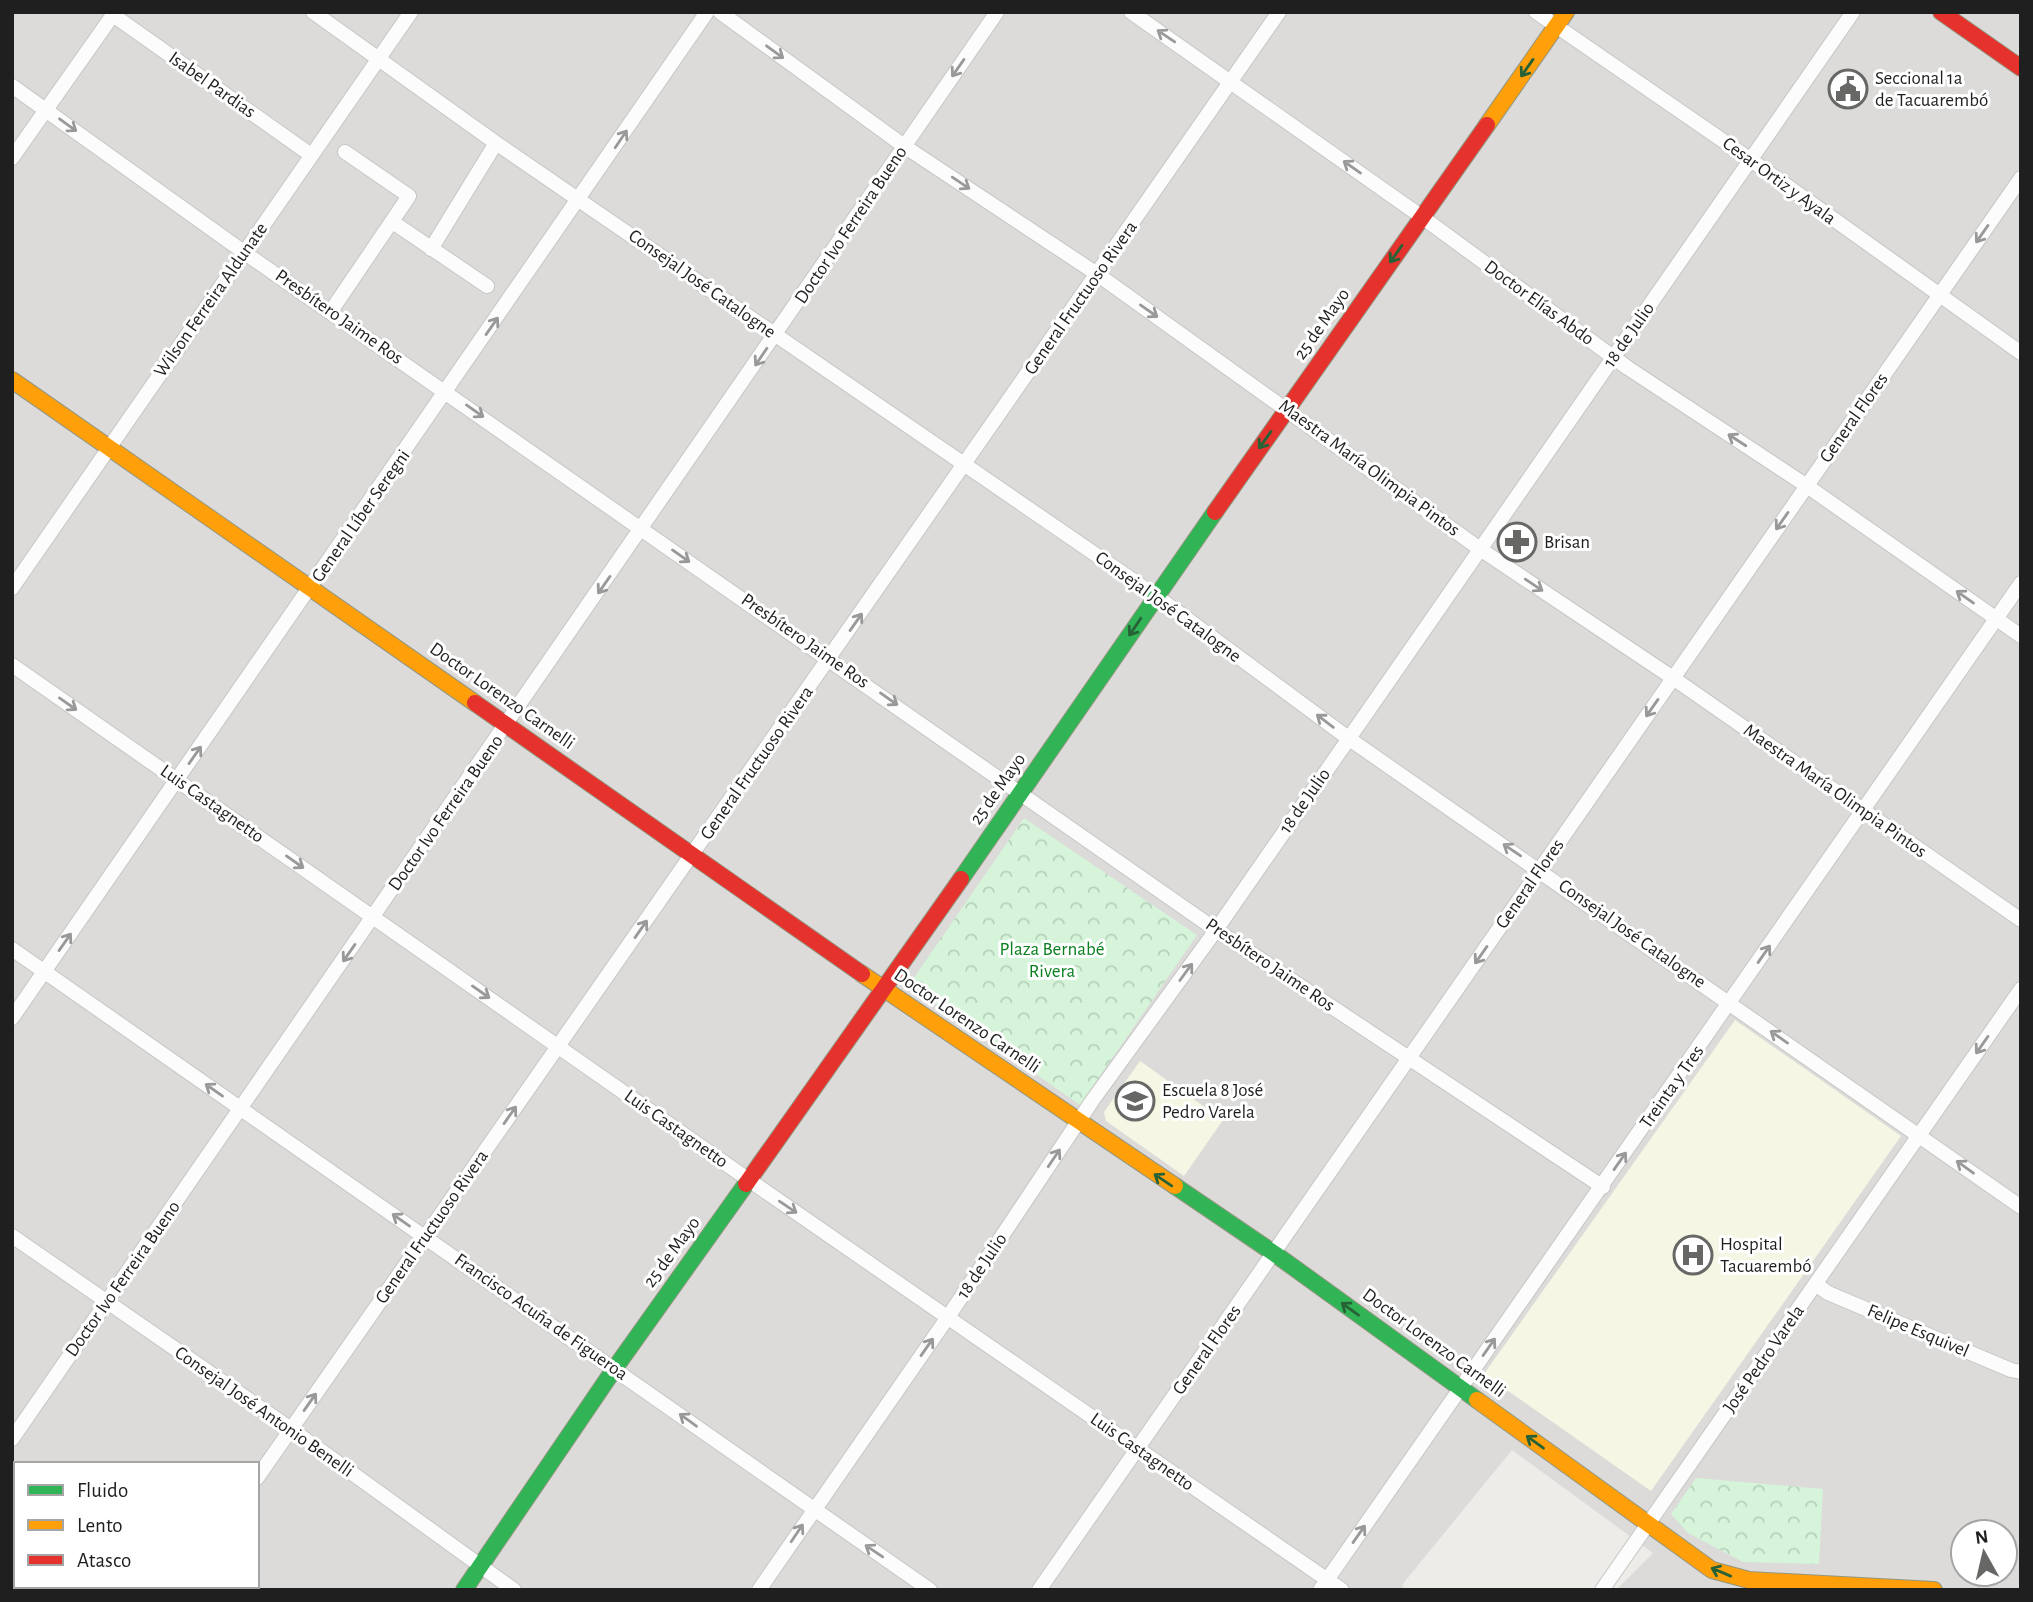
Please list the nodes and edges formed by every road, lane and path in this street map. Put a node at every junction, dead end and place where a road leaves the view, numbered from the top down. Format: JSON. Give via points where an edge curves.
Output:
{"nodes":[{"id":1,"x":313,"y":12,"type":"edge"},
{"id":2,"x":411,"y":12,"type":"edge"},
{"id":3,"x":707,"y":12,"type":"edge"},
{"id":4,"x":720,"y":12,"type":"edge"},
{"id":5,"x":997,"y":12,"type":"edge"},
{"id":6,"x":1131,"y":12,"type":"edge"},
{"id":7,"x":1279,"y":12,"type":"edge"},
{"id":8,"x":1536,"y":12,"type":"edge"},
{"id":9,"x":1566,"y":12,"type":"edge"},
{"id":10,"x":1853,"y":12,"type":"edge"},
{"id":11,"x":1941,"y":12,"type":"edge"},
{"id":12,"x":114,"y":14,"type":"edge"},
{"id":13,"x":1556,"y":27,"type":"junction"},
{"id":14,"x":379,"y":59,"type":"junction"},
{"id":15,"x":2021,"y":68,"type":"edge"},
{"id":16,"x":1231,"y":81,"type":"junction"},
{"id":17,"x":12,"y":86,"type":"edge"},
{"id":18,"x":46,"y":109,"type":"junction"},
{"id":19,"x":496,"y":143,"type":"junction"},
{"id":20,"x":904,"y":146,"type":"junction"},
{"id":21,"x":345,"y":152,"type":"dead end"},
{"id":22,"x":311,"y":155,"type":"junction"},
{"id":23,"x":12,"y":158,"type":"edge"},
{"id":24,"x":1751,"y":160,"type":"junction"},
{"id":25,"x":2021,"y":178,"type":"edge"},
{"id":26,"x":580,"y":199,"type":"junction"},
{"id":27,"x":1423,"y":217,"type":"junction"},
{"id":28,"x":394,"y":223,"type":"junction"},
{"id":29,"x":431,"y":249,"type":"junction"},
{"id":30,"x":245,"y":253,"type":"junction"},
{"id":31,"x":1097,"y":274,"type":"junction"},
{"id":32,"x":488,"y":286,"type":"dead end"},
{"id":33,"x":1939,"y":296,"type":"junction"},
{"id":34,"x":331,"y":311,"type":"junction"},
{"id":35,"x":776,"y":336,"type":"junction"},
{"id":36,"x":2021,"y":353,"type":"edge"},
{"id":37,"x":1613,"y":358,"type":"junction"},
{"id":38,"x":12,"y":380,"type":"edge"},
{"id":39,"x":446,"y":391,"type":"junction"},
{"id":40,"x":1287,"y":409,"type":"junction"},
{"id":41,"x":108,"y":447,"type":"junction"},
{"id":42,"x":964,"y":466,"type":"junction"},
{"id":43,"x":1807,"y":486,"type":"junction"},
{"id":44,"x":643,"y":529,"type":"junction"},
{"id":45,"x":1480,"y":550,"type":"junction"},
{"id":46,"x":2021,"y":583,"type":"edge"},
{"id":47,"x":311,"y":587,"type":"junction"},
{"id":48,"x":12,"y":588,"type":"edge"},
{"id":49,"x":1156,"y":596,"type":"junction"},
{"id":50,"x":1995,"y":619,"type":"junction"},
{"id":51,"x":2021,"y":636,"type":"edge"},
{"id":52,"x":830,"y":658,"type":"junction"},
{"id":53,"x":12,"y":665,"type":"edge"},
{"id":54,"x":1674,"y":678,"type":"junction"},
{"id":55,"x":506,"y":725,"type":"junction"},
{"id":56,"x":1348,"y":738,"type":"junction"},
{"id":57,"x":177,"y":779,"type":"junction"},
{"id":58,"x":1022,"y":792,"type":"junction"},
{"id":59,"x":1863,"y":811,"type":"junction"},
{"id":60,"x":692,"y":855,"type":"junction"},
{"id":61,"x":1540,"y":870,"type":"junction"},
{"id":62,"x":373,"y":917,"type":"junction"},
{"id":63,"x":2021,"y":920,"type":"edge"},
{"id":64,"x":1216,"y":930,"type":"junction"},
{"id":65,"x":12,"y":949,"type":"edge"},
{"id":66,"x":45,"y":971,"type":"junction"},
{"id":67,"x":2021,"y":989,"type":"edge"},
{"id":68,"x":885,"y":990,"type":"junction"},
{"id":69,"x":1730,"y":1003,"type":"junction"},
{"id":70,"x":12,"y":1018,"type":"edge"},
{"id":71,"x":558,"y":1046,"type":"junction"},
{"id":72,"x":1410,"y":1058,"type":"junction"},
{"id":73,"x":241,"y":1109,"type":"junction"},
{"id":74,"x":1078,"y":1123,"type":"junction"},
{"id":75,"x":1920,"y":1134,"type":"junction"},
{"id":76,"x":749,"y":1180,"type":"junction"},
{"id":77,"x":1603,"y":1187,"type":"junction"},
{"id":78,"x":2021,"y":1207,"type":"edge"},
{"id":79,"x":12,"y":1236,"type":"edge"},
{"id":80,"x":425,"y":1237,"type":"junction"},
{"id":81,"x":1275,"y":1254,"type":"junction"},
{"id":82,"x":1817,"y":1285,"type":"junction"},
{"id":83,"x":106,"y":1304,"type":"junction"},
{"id":84,"x":948,"y":1317,"type":"junction"},
{"id":85,"x":615,"y":1368,"type":"junction"},
{"id":86,"x":2021,"y":1372,"type":"edge"},
{"id":87,"x":1461,"y":1388,"type":"junction"},
{"id":88,"x":291,"y":1429,"type":"junction"},
{"id":89,"x":12,"y":1439,"type":"edge"},
{"id":90,"x":1138,"y":1449,"type":"junction"},
{"id":91,"x":259,"y":1475,"type":"edge"},
{"id":92,"x":813,"y":1510,"type":"junction"},
{"id":93,"x":1648,"y":1524,"type":"junction"},
{"id":94,"x":480,"y":1566,"type":"junction"},
{"id":95,"x":1324,"y":1585,"type":"edge"},
{"id":96,"x":464,"y":1590,"type":"edge"},
{"id":97,"x":514,"y":1590,"type":"edge"},
{"id":98,"x":759,"y":1590,"type":"edge"},
{"id":99,"x":930,"y":1590,"type":"edge"},
{"id":100,"x":1039,"y":1590,"type":"edge"},
{"id":101,"x":1342,"y":1590,"type":"edge"},
{"id":102,"x":1602,"y":1590,"type":"edge"},
{"id":103,"x":1934,"y":1590,"type":"edge"}],
"edges":[{"from":1,"to":14,"type":"street","name":"Consejal José Catalogne"},
{"from":2,"to":14,"type":"street","name":"Wilson Ferreira Aldunate"},
{"from":26,"to":3,"type":"street","name":"General Líber Seregni","one_way":true},
{"from":4,"to":20,"type":"street","name":"Maestra María Olimpia Pintos","one_way":true},
{"from":5,"to":20,"type":"street","name":"Doctor Ivo Ferreira Bueno","one_way":true},
{"from":16,"to":6,"type":"street","name":"Doctor Elías Abdo","one_way":true},
{"from":7,"to":16,"type":"street","name":"General Fructuoso Rivera"},
{"from":8,"to":13,"type":"street","name":"Cesar Ortiz y Ayala"},
{"from":9,"to":13,"type":"street","name":"25 de Mayo"},
{"from":10,"to":24,"type":"street","name":"18 de Julio"},
{"from":11,"to":15,"type":"street"},
{"from":12,"to":18,"type":"street"},
{"from":12,"to":22,"type":"street","name":"Isabel Pardias"},
{"from":13,"to":24,"type":"street","name":"Cesar Ortiz y Ayala"},
{"from":13,"to":27,"type":"street","name":"25 de Mayo","one_way":true},
{"from":14,"to":19,"type":"street","name":"Consejal José Catalogne"},
{"from":14,"to":22,"type":"street","name":"Wilson Ferreira Aldunate"},
{"from":27,"to":16,"type":"street","name":"Doctor Elías Abdo","one_way":true},
{"from":16,"to":31,"type":"street","name":"General Fructuoso Rivera"},
{"from":17,"to":18,"type":"street","name":"Presbítero Jaime Ros"},
{"from":18,"to":23,"type":"street"},
{"from":18,"to":30,"type":"street","name":"Presbítero Jaime Ros","one_way":true},
{"from":19,"to":26,"type":"street","name":"Consejal José Catalogne"},
{"from":19,"to":29,"type":"street"},
{"from":20,"to":31,"type":"street","name":"Maestra María Olimpia Pintos","one_way":true},
{"from":20,"to":35,"type":"street","name":"Doctor Ivo Ferreira Bueno"},
{"from":21,"to":28,"type":"street","via":[[409,196]]},
{"from":22,"to":30,"type":"street","name":"Wilson Ferreira Aldunate"},
{"from":24,"to":33,"type":"street","name":"Cesar Ortiz y Ayala"},
{"from":24,"to":37,"type":"street","name":"18 de Julio"},
{"from":25,"to":33,"type":"street","name":"General Flores","one_way":true},
{"from":26,"to":35,"type":"street","name":"Consejal José Catalogne"},
{"from":39,"to":26,"type":"street","name":"General Líber Seregni","one_way":true},
{"from":27,"to":37,"type":"street","name":"Doctor Elías Abdo"},
{"from":27,"to":40,"type":"street","name":"25 de Mayo","one_way":true},
{"from":28,"to":29,"type":"street"},
{"from":28,"to":34,"type":"street"},
{"from":29,"to":32,"type":"street"},
{"from":30,"to":34,"type":"street","name":"Presbítero Jaime Ros"},
{"from":30,"to":41,"type":"street","name":"Wilson Ferreira Aldunate"},
{"from":31,"to":40,"type":"street","name":"Maestra María Olimpia Pintos","one_way":true},
{"from":31,"to":42,"type":"street","name":"General Fructuoso Rivera"},
{"from":33,"to":36,"type":"street","name":"Cesar Ortiz y Ayala"},
{"from":33,"to":43,"type":"street","name":"General Flores"},
{"from":34,"to":39,"type":"street","name":"Presbítero Jaime Ros"},
{"from":35,"to":42,"type":"street","name":"Consejal José Catalogne"},
{"from":35,"to":44,"type":"street","name":"Doctor Ivo Ferreira Bueno","one_way":true},
{"from":43,"to":37,"type":"street","name":"Doctor Elías Abdo","one_way":true},
{"from":37,"to":45,"type":"street","name":"18 de Julio"},
{"from":38,"to":41,"type":"street","name":"Doctor Lorenzo Carnelli"},
{"from":39,"to":44,"type":"street","name":"Presbítero Jaime Ros","one_way":true},
{"from":39,"to":47,"type":"street","name":"General Líber Seregni"},
{"from":40,"to":45,"type":"street","name":"Maestra María Olimpia Pintos"},
{"from":40,"to":49,"type":"street","name":"25 de Mayo","one_way":true},
{"from":41,"to":47,"type":"street","name":"Doctor Lorenzo Carnelli"},
{"from":41,"to":48,"type":"street","name":"Wilson Ferreira Aldunate"},
{"from":42,"to":49,"type":"street","name":"Consejal José Catalogne"},
{"from":52,"to":42,"type":"street","name":"General Fructuoso Rivera","one_way":true},
{"from":50,"to":43,"type":"street","name":"Doctor Elías Abdo","one_way":true},
{"from":43,"to":54,"type":"street","name":"General Flores","one_way":true},
{"from":44,"to":52,"type":"street","name":"Presbítero Jaime Ros","one_way":true},
{"from":44,"to":55,"type":"street","name":"Doctor Ivo Ferreira Bueno","one_way":true},
{"from":45,"to":54,"type":"street","name":"Maestra María Olimpia Pintos","one_way":true},
{"from":45,"to":56,"type":"street","name":"18 de Julio"},
{"from":46,"to":50,"type":"street","name":"Treinta y Tres"},
{"from":47,"to":55,"type":"street","name":"Doctor Lorenzo Carnelli"},
{"from":57,"to":47,"type":"street","name":"General Líber Seregni","one_way":true},
{"from":56,"to":49,"type":"street","name":"Consejal José Catalogne","one_way":true},
{"from":49,"to":58,"type":"street","name":"25 de Mayo","one_way":true},
{"from":50,"to":51,"type":"street","name":"Doctor Elías Abdo"},
{"from":50,"to":59,"type":"street","name":"Treinta y Tres"},
{"from":52,"to":58,"type":"street","name":"Presbítero Jaime Ros","one_way":true},
{"from":52,"to":60,"type":"street","name":"General Fructuoso Rivera"},
{"from":53,"to":57,"type":"street","name":"Luis Castagnetto","one_way":true},
{"from":54,"to":59,"type":"street","name":"Maestra María Olimpia Pintos"},
{"from":54,"to":61,"type":"street","name":"General Flores","one_way":true},
{"from":55,"to":60,"type":"street","name":"Doctor Lorenzo Carnelli"},
{"from":55,"to":62,"type":"street","name":"Doctor Ivo Ferreira Bueno"},
{"from":61,"to":56,"type":"street","name":"Consejal José Catalogne","one_way":true},
{"from":56,"to":64,"type":"street","name":"18 de Julio"},
{"from":57,"to":62,"type":"street","name":"Luis Castagnetto","one_way":true},
{"from":66,"to":57,"type":"street","name":"General Líber Seregni","one_way":true},
{"from":58,"to":64,"type":"street","name":"Presbítero Jaime Ros"},
{"from":58,"to":68,"type":"street","name":"25 de Mayo"},
{"from":59,"to":63,"type":"street","name":"Maestra María Olimpia Pintos"},
{"from":69,"to":59,"type":"street","name":"Treinta y Tres","one_way":true},
{"from":60,"to":68,"type":"street","name":"Doctor Lorenzo Carnelli"},
{"from":71,"to":60,"type":"street","name":"General Fructuoso Rivera","one_way":true},
{"from":61,"to":69,"type":"street","name":"Consejal José Catalogne"},
{"from":61,"to":72,"type":"street","name":"General Flores","one_way":true},
{"from":62,"to":71,"type":"street","name":"Luis Castagnetto","one_way":true},
{"from":62,"to":73,"type":"street","name":"Doctor Ivo Ferreira Bueno","one_way":true},
{"from":64,"to":72,"type":"street","name":"Presbítero Jaime Ros"},
{"from":74,"to":64,"type":"street","name":"18 de Julio","one_way":true},
{"from":65,"to":66,"type":"street","name":"Francisco Acuña de Figueroa"},
{"from":66,"to":70,"type":"street","name":"General Líber Seregni"},
{"from":73,"to":66,"type":"street","name":"Francisco Acuña de Figueroa","one_way":true},
{"from":67,"to":75,"type":"street","name":"José Pedro Varela","one_way":true},
{"from":68,"to":74,"type":"street","name":"Doctor Lorenzo Carnelli"},
{"from":68,"to":76,"type":"street","name":"25 de Mayo"},
{"from":75,"to":69,"type":"street","name":"Consejal José Catalogne","one_way":true},
{"from":77,"to":69,"type":"street","name":"Treinta y Tres","one_way":true},
{"from":71,"to":76,"type":"street","name":"Luis Castagnetto"},
{"from":80,"to":71,"type":"street","name":"General Fructuoso Rivera","one_way":true},
{"from":72,"to":77,"type":"street","name":"Presbítero Jaime Ros"},
{"from":72,"to":81,"type":"street","name":"General Flores"},
{"from":80,"to":73,"type":"street","name":"Francisco Acuña de Figueroa","one_way":true},
{"from":73,"to":83,"type":"street","name":"Doctor Ivo Ferreira Bueno"},
{"from":81,"to":74,"type":"street","name":"Doctor Lorenzo Carnelli","one_way":true},
{"from":84,"to":74,"type":"street","name":"18 de Julio","one_way":true},
{"from":78,"to":75,"type":"street","name":"Consejal José Catalogne","one_way":true},
{"from":75,"to":82,"type":"street","name":"José Pedro Varela"},
{"from":76,"to":84,"type":"street","name":"Luis Castagnetto","one_way":true},
{"from":76,"to":85,"type":"street","name":"25 de Mayo"},
{"from":87,"to":77,"type":"street","name":"Treinta y Tres","one_way":true},
{"from":79,"to":83,"type":"street","name":"Consejal José Antonio Benelli"},
{"from":80,"to":85,"type":"street","name":"Francisco Acuña de Figueroa"},
{"from":88,"to":80,"type":"street","name":"General Fructuoso Rivera","one_way":true},
{"from":87,"to":81,"type":"street","name":"Doctor Lorenzo Carnelli","one_way":true},
{"from":81,"to":90,"type":"street","name":"General Flores"},
{"from":82,"to":86,"type":"street","name":"Felipe Esquivel"},
{"from":82,"to":93,"type":"street","name":"José Pedro Varela"},
{"from":83,"to":88,"type":"street","name":"Consejal José Antonio Benelli"},
{"from":83,"to":89,"type":"street","name":"Doctor Ivo Ferreira Bueno"},
{"from":84,"to":90,"type":"street","name":"Luis Castagnetto"},
{"from":92,"to":84,"type":"street","name":"18 de Julio","one_way":true},
{"from":92,"to":85,"type":"street","name":"Francisco Acuña de Figueroa","one_way":true},
{"from":85,"to":94,"type":"street","name":"25 de Mayo"},
{"from":93,"to":87,"type":"street","name":"Doctor Lorenzo Carnelli","one_way":true},
{"from":95,"to":87,"type":"street","name":"Treinta y Tres","one_way":true},
{"from":88,"to":91,"type":"street","name":"General Fructuoso Rivera"},
{"from":88,"to":94,"type":"street","name":"Consejal José Antonio Benelli"},
{"from":90,"to":95,"type":"street","name":"Luis Castagnetto"},
{"from":90,"to":100,"type":"street","name":"General Flores"},
{"from":98,"to":92,"type":"street","name":"18 de Julio","one_way":true},
{"from":99,"to":92,"type":"street","name":"Francisco Acuña de Figueroa","one_way":true},
{"from":93,"to":102,"type":"street","name":"José Pedro Varela"},
{"from":103,"to":93,"type":"street","name":"Doctor Lorenzo Carnelli","one_way":true,"via":[[1731,1577],[1712,1570]]},
{"from":94,"to":96,"type":"street","name":"25 de Mayo"},
{"from":94,"to":97,"type":"street","name":"Consejal José Antonio Benelli"},
{"from":95,"to":101,"type":"street","name":"Luis Castagnetto"}]}
